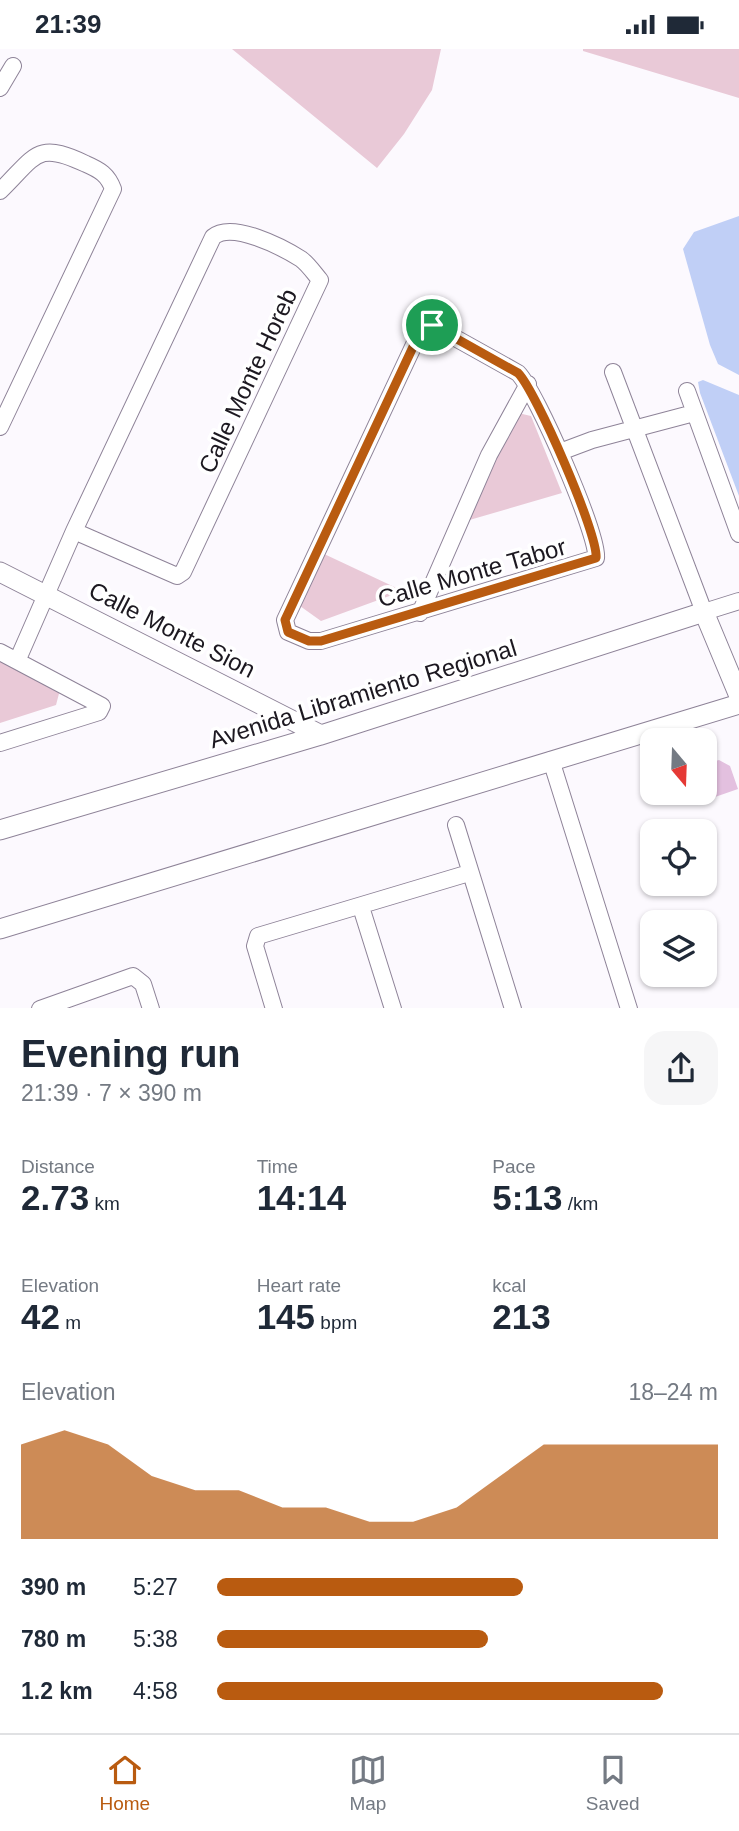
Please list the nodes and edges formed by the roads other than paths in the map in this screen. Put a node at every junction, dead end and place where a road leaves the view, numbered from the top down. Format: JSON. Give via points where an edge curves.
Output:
{"nodes":[{"id":1,"x":13,"y":66,"type":"dead end"},
{"id":2,"x":0,"y":88,"type":"edge"},
{"id":3,"x":0,"y":191,"type":"edge"},
{"id":4,"x":613,"y":372,"type":"dead end"},
{"id":5,"x":528,"y":384,"type":"junction"},
{"id":6,"x":687,"y":391,"type":"dead end"},
{"id":7,"x":694,"y":413,"type":"junction"},
{"id":8,"x":0,"y":427,"type":"edge"},
{"id":9,"x":635,"y":428,"type":"junction"},
{"id":10,"x":560,"y":452,"type":"junction"},
{"id":11,"x":74,"y":531,"type":"junction"},
{"id":12,"x":739,"y":534,"type":"edge"},
{"id":13,"x":0,"y":572,"type":"edge"},
{"id":14,"x":46,"y":593,"type":"junction"},
{"id":15,"x":739,"y":601,"type":"edge"},
{"id":16,"x":704,"y":612,"type":"junction"},
{"id":17,"x":420,"y":613,"type":"junction"},
{"id":18,"x":0,"y":652,"type":"edge"},
{"id":19,"x":18,"y":659,"type":"junction"},
{"id":20,"x":739,"y":696,"type":"edge"},
{"id":21,"x":739,"y":704,"type":"edge"},
{"id":22,"x":321,"y":735,"type":"junction"},
{"id":23,"x":0,"y":743,"type":"edge"},
{"id":24,"x":551,"y":760,"type":"junction"},
{"id":25,"x":456,"y":825,"type":"dead end"},
{"id":26,"x":0,"y":830,"type":"edge"},
{"id":27,"x":469,"y":873,"type":"junction"},
{"id":28,"x":361,"y":907,"type":"junction"},
{"id":29,"x":0,"y":929,"type":"edge"},
{"id":30,"x":43,"y":1008,"type":"edge"},
{"id":31,"x":151,"y":1008,"type":"edge"},
{"id":32,"x":275,"y":1008,"type":"edge"},
{"id":33,"x":393,"y":1008,"type":"edge"},
{"id":34,"x":513,"y":1008,"type":"edge"},
{"id":35,"x":629,"y":1008,"type":"edge"}],
"edges":[{"from":1,"to":2,"type":"street"},
{"from":3,"to":8,"type":"street","via":[[37,155],[49,151],[99,170],[113,189]]},
{"from":4,"to":9,"type":"street"},
{"from":5,"to":10,"type":"street","name":"Calle Monte Tabor"},
{"from":5,"to":17,"type":"street","via":[[489,455]]},
{"from":5,"to":17,"type":"street","name":"Calle Monte Tabor","via":[[518,373],[444,330],[432,325],[420,332],[285,627],[298,638],[321,641]]},
{"from":6,"to":7,"type":"street"},
{"from":7,"to":9,"type":"street"},
{"from":7,"to":12,"type":"street"},
{"from":9,"to":10,"type":"street"},
{"from":9,"to":16,"type":"street"},
{"from":10,"to":17,"type":"street","name":"Calle Monte Tabor","via":[[597,553],[593,561]]},
{"from":11,"to":11,"type":"street","name":"Calle Monte Horeb","via":[[213,237],[220,231],[235,231],[303,260],[320,280],[183,572],[177,576]]},
{"from":11,"to":14,"type":"street","name":"Calle Monte Horeb"},
{"from":13,"to":14,"type":"street","name":"Calle Monte Sion"},
{"from":14,"to":19,"type":"street","name":"Calle Monte Horeb"},
{"from":14,"to":22,"type":"street","name":"Calle Monte Sion"},
{"from":15,"to":16,"type":"street","name":"Avenida Libramiento Regional"},
{"from":16,"to":20,"type":"street"},
{"from":16,"to":22,"type":"street","name":"Avenida Libramiento Regional"},
{"from":18,"to":19,"type":"street"},
{"from":19,"to":23,"type":"street","via":[[99,702],[101,709]]},
{"from":21,"to":24,"type":"street"},
{"from":22,"to":26,"type":"street","name":"Avenida Libramiento Regional"},
{"from":24,"to":29,"type":"street"},
{"from":24,"to":35,"type":"street"},
{"from":25,"to":27,"type":"street"},
{"from":27,"to":28,"type":"street"},
{"from":27,"to":34,"type":"street"},
{"from":28,"to":32,"type":"street","via":[[258,936],[255,946]]},
{"from":28,"to":33,"type":"street"},
{"from":30,"to":31,"type":"street","via":[[133,977],[143,984]]}]}
